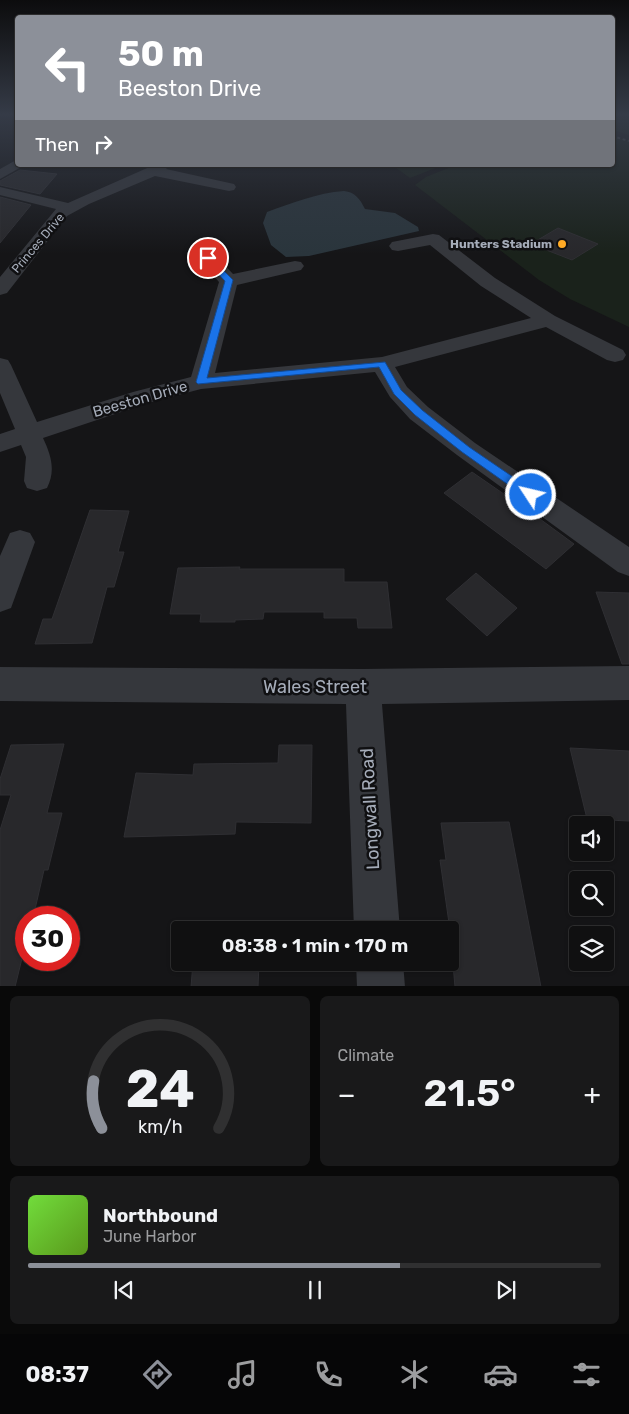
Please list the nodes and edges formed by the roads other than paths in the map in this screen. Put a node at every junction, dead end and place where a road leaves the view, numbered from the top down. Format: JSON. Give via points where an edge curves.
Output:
{"nodes":[{"id":1,"x":15,"y":165,"type":"edge"},
{"id":2,"x":159,"y":168,"type":"edge"},
{"id":3,"x":0,"y":175,"type":"edge"},
{"id":4,"x":207,"y":183,"type":"junction"},
{"id":5,"x":229,"y":188,"type":"dead end"},
{"id":6,"x":0,"y":192,"type":"edge"},
{"id":7,"x":195,"y":192,"type":"dead end"},
{"id":8,"x":70,"y":208,"type":"junction"},
{"id":9,"x":398,"y":246,"type":"dead end"},
{"id":10,"x":208,"y":258,"type":"dead end"},
{"id":11,"x":295,"y":266,"type":"dead end"},
{"id":12,"x":229,"y":280,"type":"junction"},
{"id":13,"x":0,"y":289,"type":"edge"},
{"id":14,"x":548,"y":320,"type":"junction"},
{"id":15,"x":615,"y":355,"type":"dead end"},
{"id":16,"x":0,"y":364,"type":"edge"},
{"id":17,"x":382,"y":364,"type":"junction"},
{"id":18,"x":201,"y":382,"type":"junction"},
{"id":19,"x":28,"y":433,"type":"junction"},
{"id":20,"x":0,"y":443,"type":"edge"},
{"id":21,"x":38,"y":481,"type":"dead end"},
{"id":22,"x":20,"y":542,"type":"dead end"},
{"id":23,"x":629,"y":563,"type":"edge"},
{"id":24,"x":0,"y":598,"type":"edge"},
{"id":25,"x":629,"y":683,"type":"edge"},
{"id":26,"x":0,"y":684,"type":"edge"},
{"id":27,"x":363,"y":687,"type":"junction"},
{"id":28,"x":376,"y":921,"type":"edge"},
{"id":29,"x":380,"y":971,"type":"edge"},
{"id":30,"x":381,"y":986,"type":"edge"}],
"edges":[{"from":1,"to":3,"type":"street"},
{"from":2,"to":4,"type":"street"},
{"from":2,"to":8,"type":"street","name":"Princes Drive"},
{"from":4,"to":5,"type":"street"},
{"from":4,"to":7,"type":"street"},
{"from":6,"to":8,"type":"street"},
{"from":8,"to":13,"type":"street","name":"Princes Drive","via":[[61,213]]},
{"from":9,"to":14,"type":"street","via":[[429,236],[488,282]]},
{"from":10,"to":12,"type":"street"},
{"from":11,"to":12,"type":"street"},
{"from":12,"to":18,"type":"street"},
{"from":14,"to":15,"type":"street"},
{"from":14,"to":17,"type":"street","name":"Beeston Drive"},
{"from":16,"to":19,"type":"street"},
{"from":17,"to":18,"type":"street","name":"Beeston Drive"},
{"from":17,"to":23,"type":"street","via":[[398,392],[419,413],[466,450]]},
{"from":18,"to":19,"type":"street","name":"Beeston Drive","via":[[141,397]]},
{"from":19,"to":20,"type":"street","name":"Beeston Drive"},
{"from":19,"to":21,"type":"street","via":[[39,457]]},
{"from":22,"to":24,"type":"street"},
{"from":25,"to":27,"type":"street","name":"Wales Street"},
{"from":26,"to":27,"type":"street","name":"Wales Street"},
{"from":27,"to":28,"type":"street","name":"Longwall Road"},
{"from":29,"to":30,"type":"street"}]}
